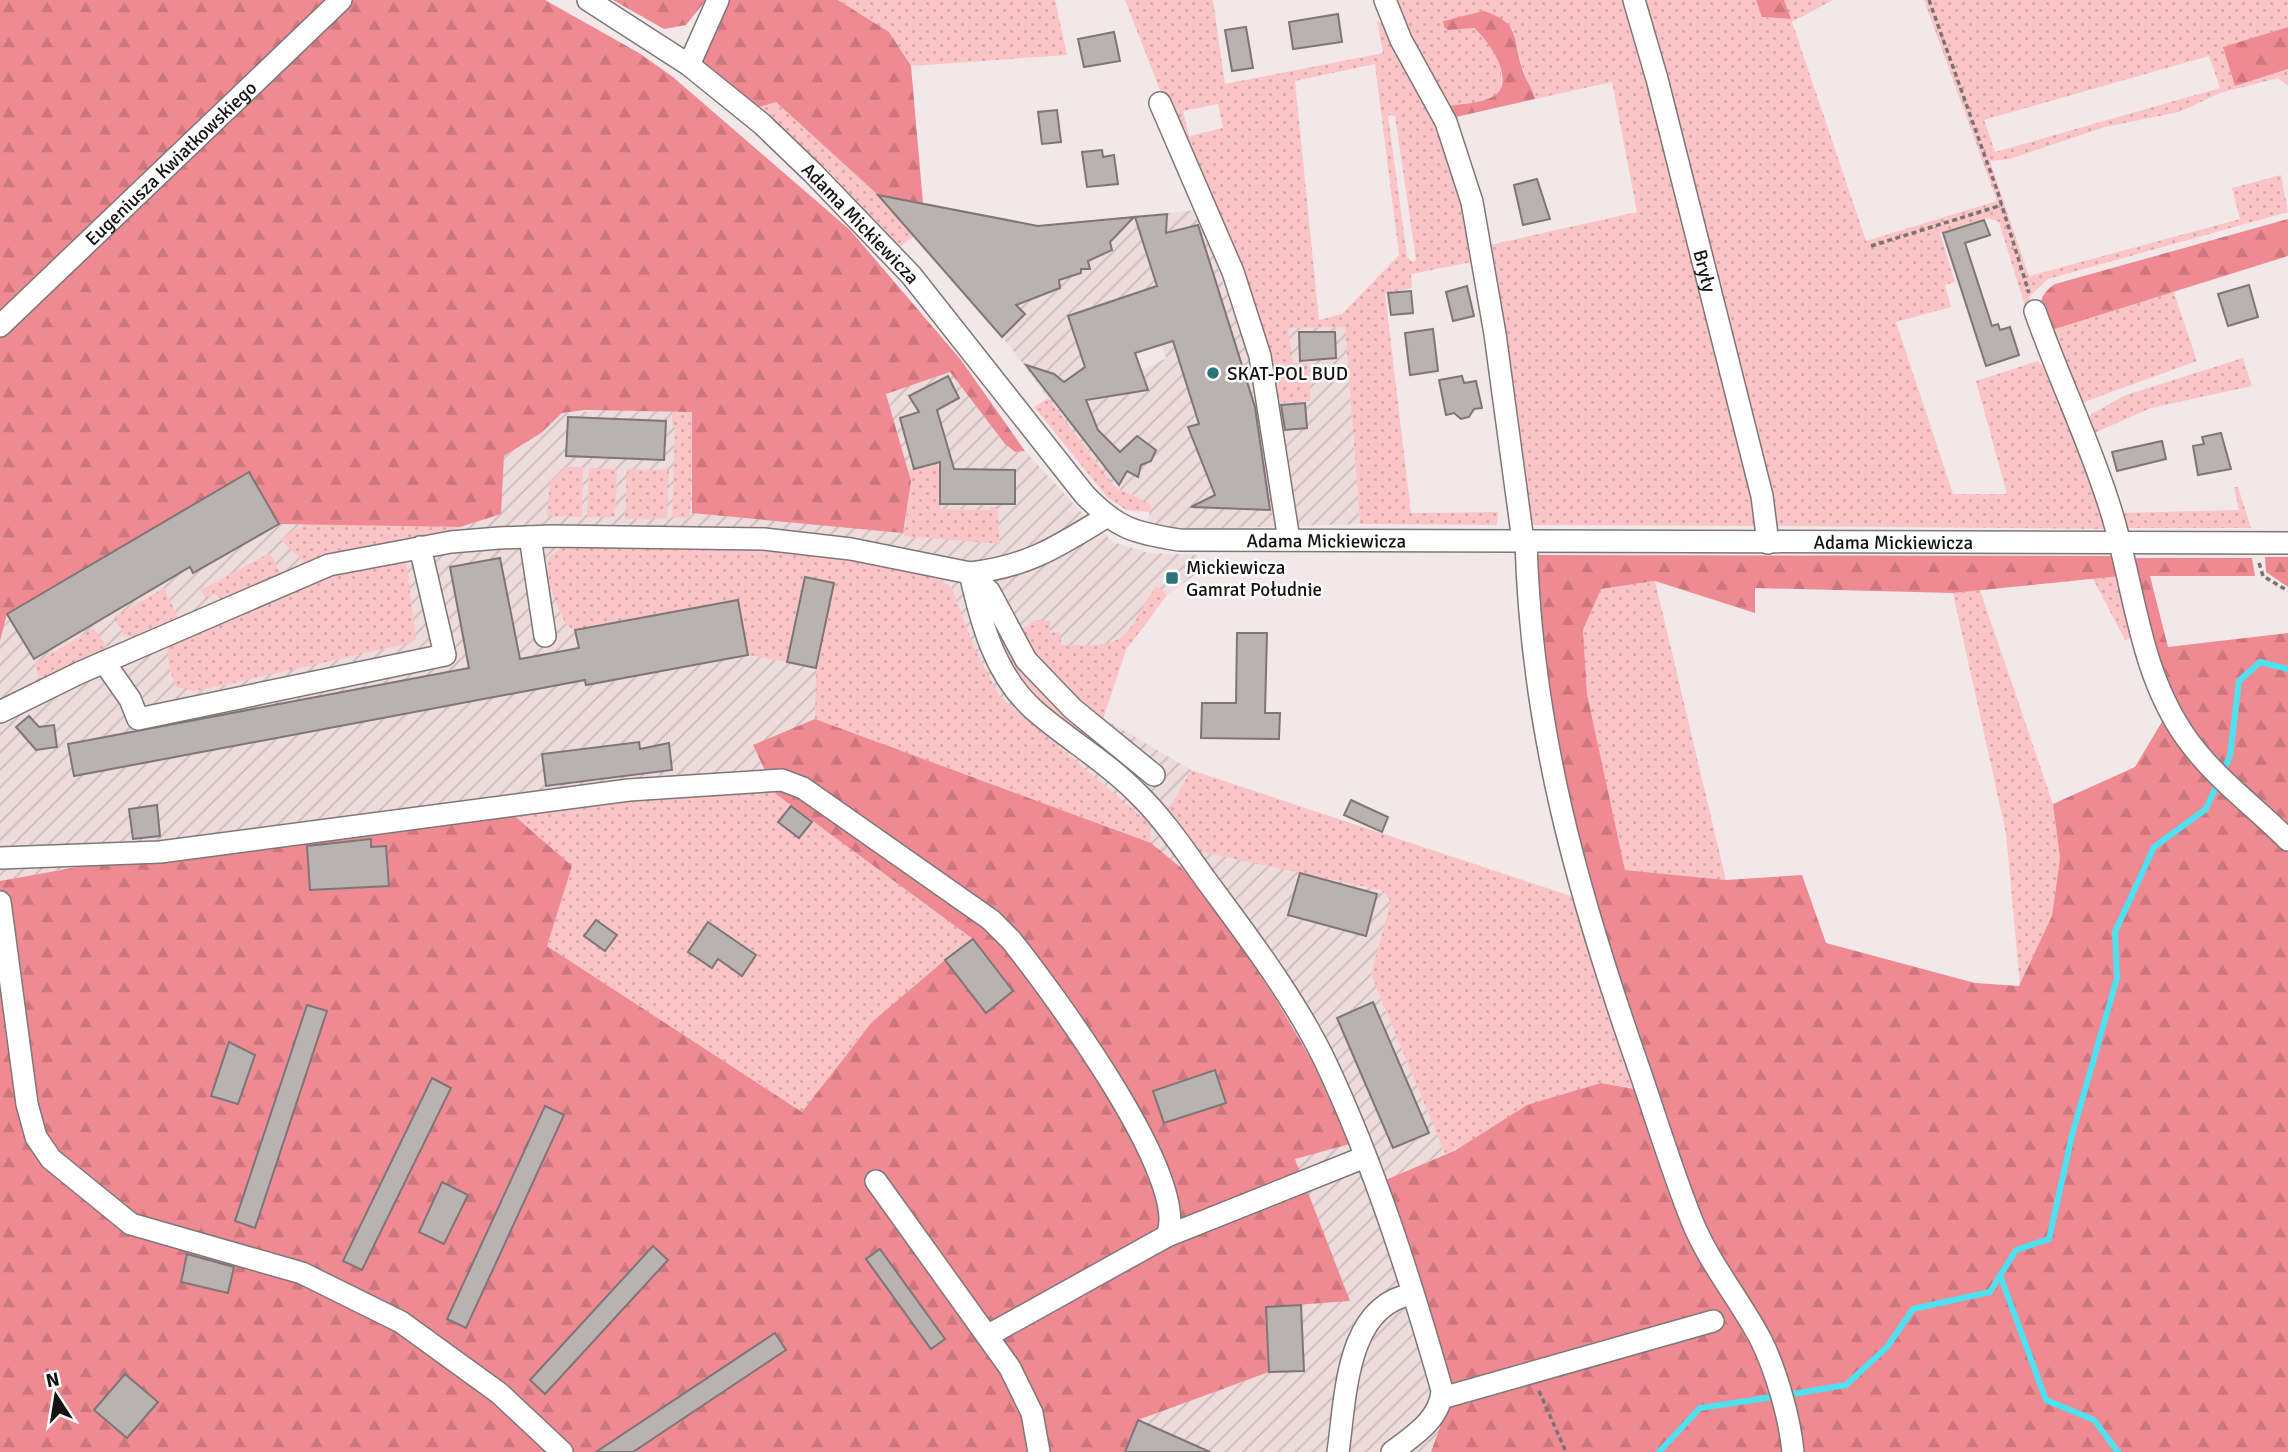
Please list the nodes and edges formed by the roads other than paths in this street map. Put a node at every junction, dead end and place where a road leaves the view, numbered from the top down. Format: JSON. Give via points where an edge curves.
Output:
{"nodes":[{"id":1,"x":341,"y":0,"type":"edge"},
{"id":2,"x":588,"y":0,"type":"edge"},
{"id":3,"x":718,"y":0,"type":"edge"},
{"id":4,"x":1385,"y":0,"type":"edge"},
{"id":5,"x":1634,"y":0,"type":"edge"},
{"id":6,"x":689,"y":65,"type":"junction"},
{"id":7,"x":1160,"y":103,"type":"dead end"},
{"id":8,"x":2035,"y":311,"type":"road end"},
{"id":9,"x":0,"y":326,"type":"edge"},
{"id":10,"x":1106,"y":517,"type":"junction"},
{"id":11,"x":530,"y":537,"type":"junction"},
{"id":12,"x":1289,"y":540,"type":"junction"},
{"id":13,"x":1525,"y":541,"type":"junction"},
{"id":14,"x":1768,"y":543,"type":"junction"},
{"id":15,"x":2118,"y":543,"type":"junction"},
{"id":16,"x":2288,"y":543,"type":"edge"},
{"id":17,"x":420,"y":547,"type":"junction"},
{"id":18,"x":970,"y":573,"type":"junction"},
{"id":19,"x":545,"y":636,"type":"dead end"},
{"id":20,"x":104,"y":662,"type":"junction"},
{"id":21,"x":0,"y":712,"type":"edge"},
{"id":22,"x":1154,"y":775,"type":"dead end"},
{"id":23,"x":2288,"y":840,"type":"edge"},
{"id":24,"x":0,"y":858,"type":"edge"},
{"id":25,"x":0,"y":902,"type":"edge"},
{"id":26,"x":1365,"y":1157,"type":"junction"},
{"id":27,"x":876,"y":1181,"type":"dead end"},
{"id":28,"x":1167,"y":1236,"type":"junction"},
{"id":29,"x":1413,"y":1294,"type":"junction"},
{"id":30,"x":1713,"y":1321,"type":"dead end"},
{"id":31,"x":987,"y":1336,"type":"junction"},
{"id":32,"x":1442,"y":1398,"type":"junction"},
{"id":33,"x":562,"y":1452,"type":"edge"},
{"id":34,"x":1039,"y":1452,"type":"edge"},
{"id":35,"x":1338,"y":1452,"type":"edge"},
{"id":36,"x":1392,"y":1452,"type":"edge"},
{"id":37,"x":1793,"y":1452,"type":"edge"}],
"edges":[{"from":1,"to":9,"type":"street","name":"Eugeniusza Kwiatkowskiego"},
{"from":2,"to":6,"type":"street","name":"Adama Mickiewicza"},
{"from":3,"to":6,"type":"street"},
{"from":4,"to":13,"type":"street","via":[[1401,40],[1446,122],[1472,202]]},
{"from":5,"to":14,"type":"street","name":"Bryły","via":[[1762,496]]},
{"from":6,"to":10,"type":"street","name":"Adama Mickiewicza","via":[[762,124],[911,275],[1033,433]]},
{"from":7,"to":12,"type":"street","via":[[1233,272],[1260,356]]},
{"from":8,"to":15,"type":"street","via":[[2087,442]]},
{"from":10,"to":12,"type":"street","name":"Adama Mickiewicza","via":[[1136,533],[1179,540]]},
{"from":10,"to":18,"type":"street","via":[[1032,560]]},
{"from":11,"to":17,"type":"street"},
{"from":11,"to":18,"type":"street","via":[[764,539],[862,550]]},
{"from":11,"to":19,"type":"street"},
{"from":12,"to":13,"type":"street","name":"Adama Mickiewicza"},
{"from":13,"to":14,"type":"street","name":"Adama Mickiewicza"},
{"from":13,"to":37,"type":"street","via":[[1538,700],[1581,889],[1692,1220],[1765,1349]]},
{"from":14,"to":15,"type":"street","name":"Adama Mickiewicza"},
{"from":15,"to":16,"type":"street","name":"Adama Mickiewicza"},
{"from":15,"to":23,"type":"street","via":[[2142,642],[2188,740]]},
{"from":17,"to":20,"type":"street","via":[[329,565]]},
{"from":17,"to":20,"type":"street","via":[[445,655],[138,719]]},
{"from":18,"to":22,"type":"street","via":[[989,591],[1026,660],[1073,709]]},
{"from":18,"to":26,"type":"street","via":[[988,639],[1012,685],[1032,708],[1136,791],[1206,880],[1306,1026]]},
{"from":20,"to":21,"type":"street"},
{"from":24,"to":28,"type":"street","via":[[160,852],[629,790],[793,782],[991,920],[1011,940],[1119,1094],[1147,1146],[1172,1214]]},
{"from":25,"to":33,"type":"street","via":[[27,1104],[36,1137],[51,1159],[131,1224],[302,1273],[401,1322],[499,1393]]},
{"from":26,"to":28,"type":"street"},
{"from":26,"to":29,"type":"street","via":[[1390,1217]]},
{"from":27,"to":31,"type":"street"},
{"from":28,"to":31,"type":"street"},
{"from":29,"to":32,"type":"street"},
{"from":29,"to":35,"type":"street","via":[[1386,1302],[1359,1338]]},
{"from":30,"to":32,"type":"street"},
{"from":31,"to":34,"type":"street","via":[[1025,1396]]},
{"from":32,"to":36,"type":"street","via":[[1432,1417]]}]}
